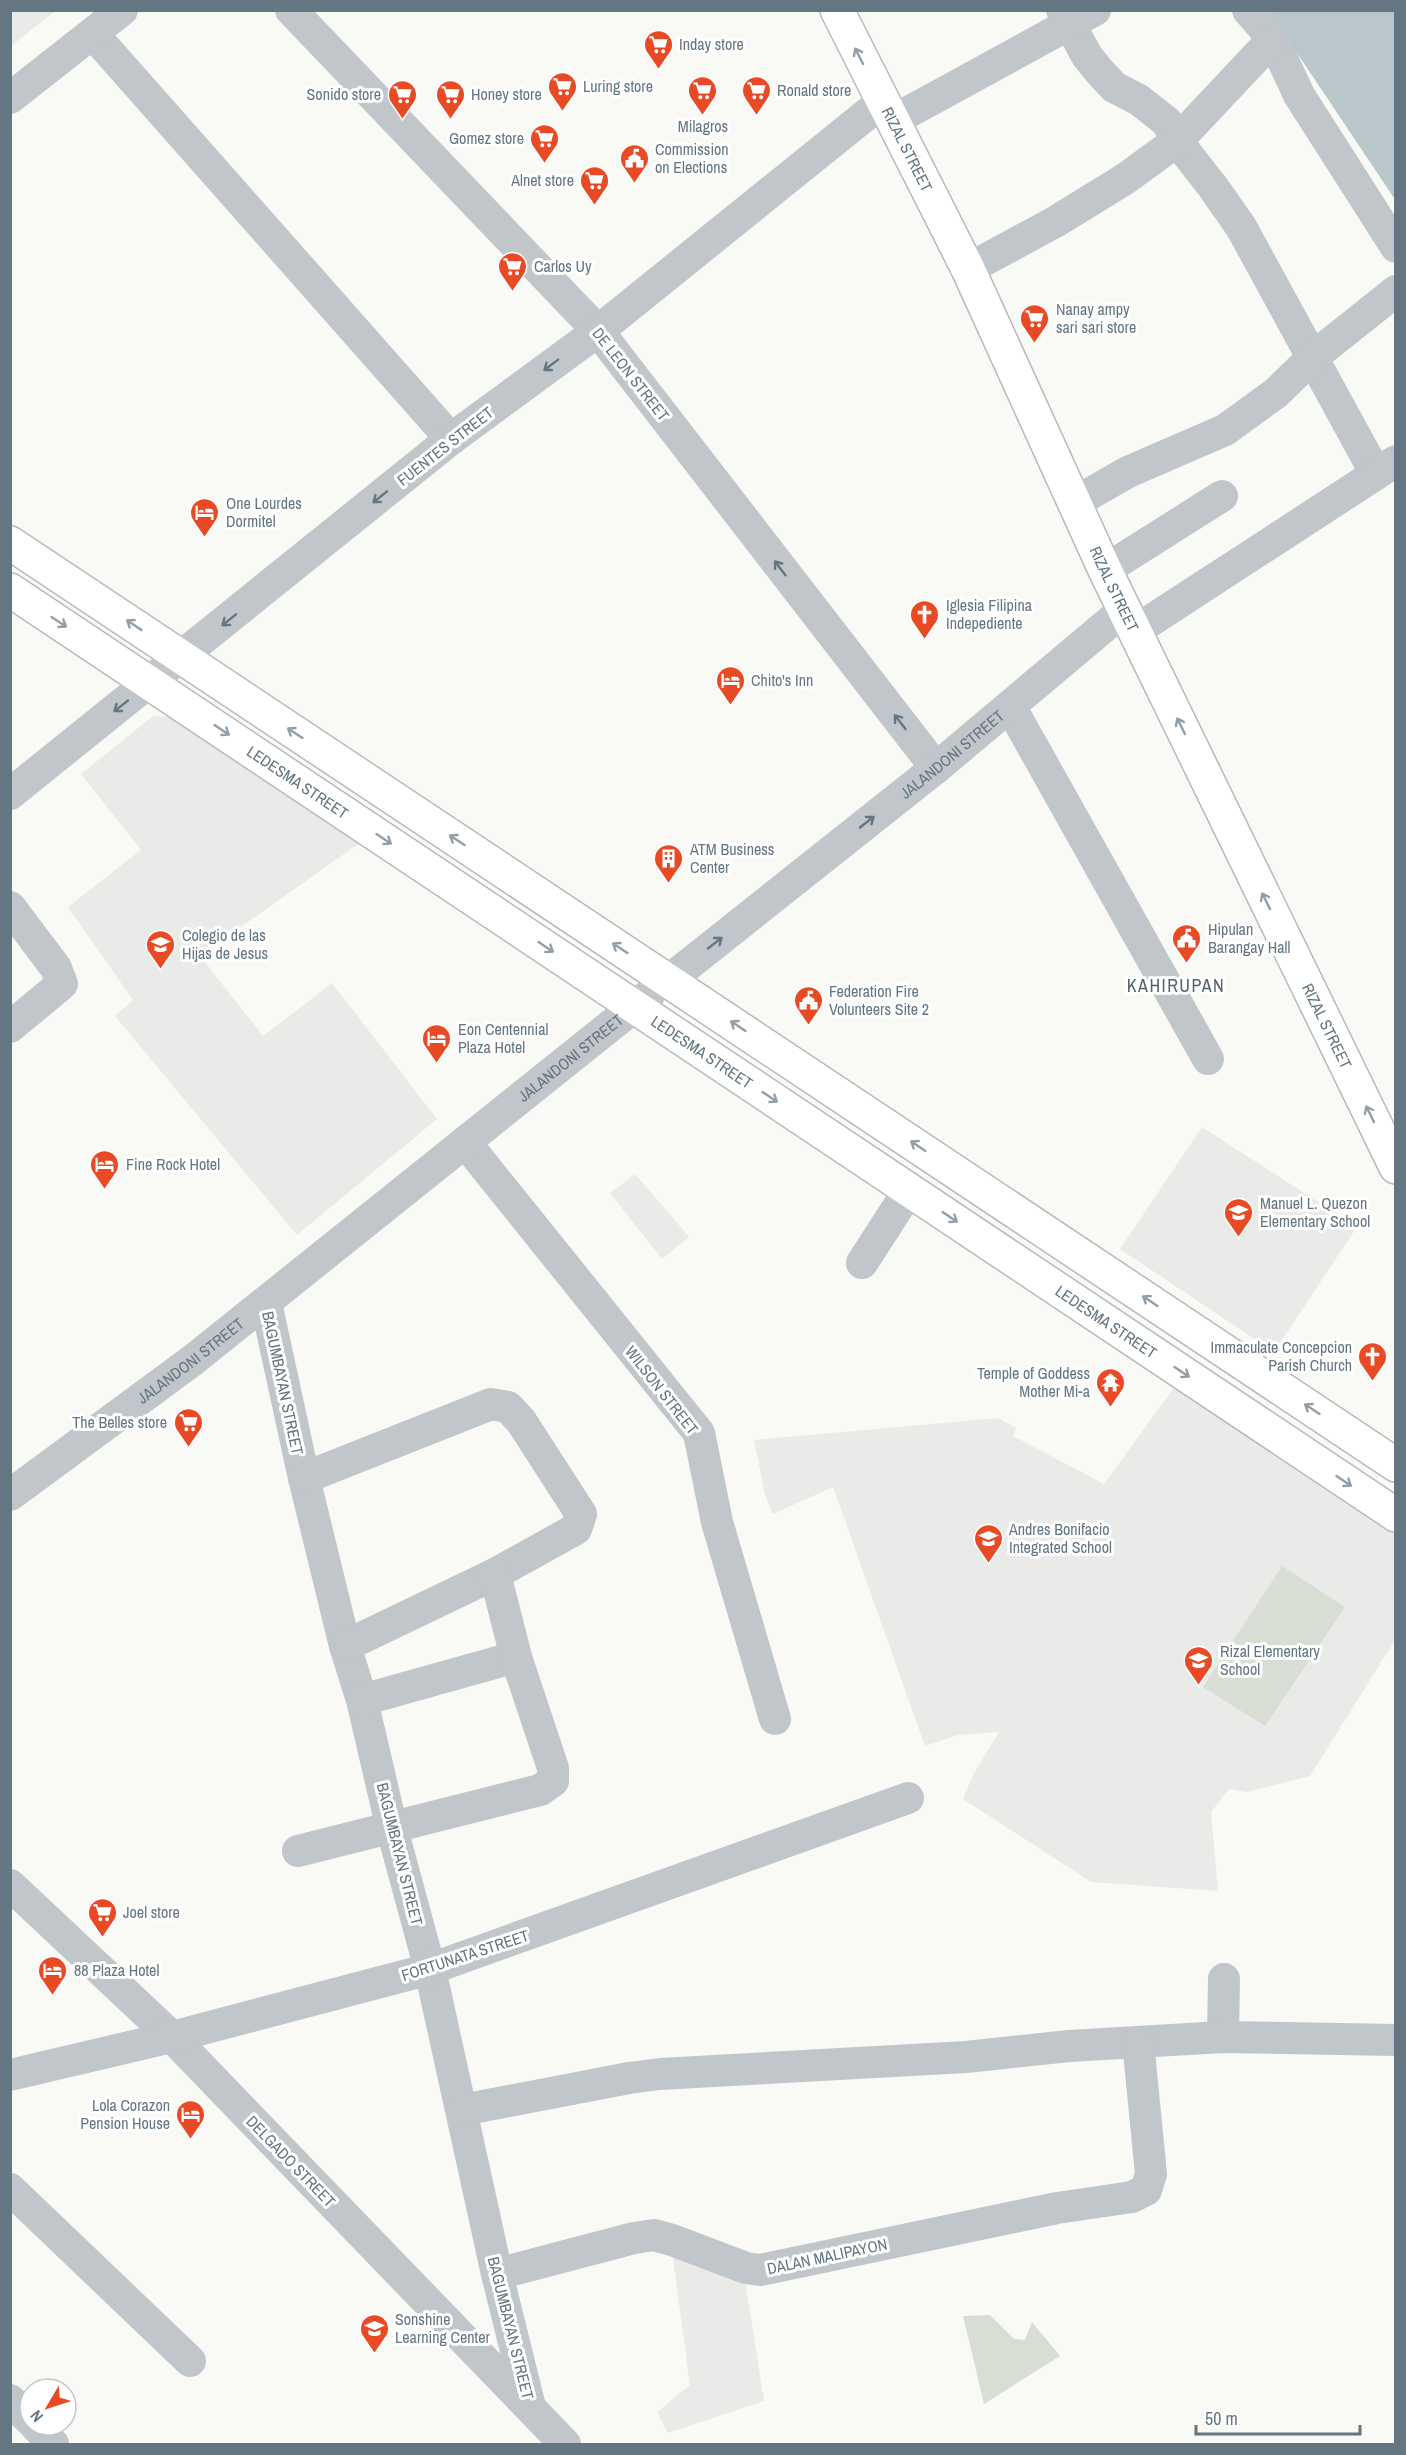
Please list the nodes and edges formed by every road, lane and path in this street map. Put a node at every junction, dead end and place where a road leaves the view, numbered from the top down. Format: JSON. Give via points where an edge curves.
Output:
{"nodes":[{"id":1,"x":122,"y":10,"type":"edge"},
{"id":2,"x":291,"y":10,"type":"edge"},
{"id":3,"x":837,"y":10,"type":"edge"},
{"id":4,"x":1248,"y":10,"type":"edge"},
{"id":5,"x":1075,"y":15,"type":"edge"},
{"id":6,"x":93,"y":34,"type":"junction"},
{"id":7,"x":1273,"y":39,"type":"junction"},
{"id":8,"x":10,"y":98,"type":"edge"},
{"id":9,"x":888,"y":111,"type":"junction"},
{"id":10,"x":1177,"y":141,"type":"junction"},
{"id":11,"x":1395,"y":247,"type":"edge"},
{"id":12,"x":968,"y":268,"type":"junction"},
{"id":13,"x":1395,"y":291,"type":"edge"},
{"id":14,"x":598,"y":331,"type":"junction"},
{"id":15,"x":1313,"y":357,"type":"junction"},
{"id":16,"x":451,"y":439,"type":"junction"},
{"id":17,"x":1386,"y":467,"type":"edge"},
{"id":18,"x":1222,"y":496,"type":"dead end"},
{"id":19,"x":1074,"y":503,"type":"junction"},
{"id":20,"x":10,"y":543,"type":"edge"},
{"id":21,"x":1105,"y":570,"type":"junction"},
{"id":22,"x":10,"y":590,"type":"edge"},
{"id":23,"x":1130,"y":621,"type":"junction"},
{"id":24,"x":182,"y":658,"type":"junction"},
{"id":25,"x":151,"y":683,"type":"junction"},
{"id":26,"x":1010,"y":706,"type":"junction"},
{"id":27,"x":936,"y":768,"type":"junction"},
{"id":28,"x":10,"y":794,"type":"edge"},
{"id":29,"x":10,"y":907,"type":"edge"},
{"id":30,"x":651,"y":994,"type":"junction"},
{"id":31,"x":10,"y":1027,"type":"edge"},
{"id":32,"x":1208,"y":1059,"type":"dead end"},
{"id":33,"x":465,"y":1142,"type":"junction"},
{"id":34,"x":1395,"y":1167,"type":"edge"},
{"id":35,"x":909,"y":1190,"type":"junction"},
{"id":36,"x":862,"y":1263,"type":"dead end"},
{"id":37,"x":266,"y":1303,"type":"junction"},
{"id":38,"x":1395,"y":1465,"type":"edge"},
{"id":39,"x":304,"y":1478,"type":"junction"},
{"id":40,"x":10,"y":1495,"type":"edge"},
{"id":41,"x":1395,"y":1515,"type":"edge"},
{"id":42,"x":495,"y":1574,"type":"junction"},
{"id":43,"x":345,"y":1646,"type":"junction"},
{"id":44,"x":516,"y":1657,"type":"junction"},
{"id":45,"x":362,"y":1700,"type":"junction"},
{"id":46,"x":775,"y":1719,"type":"dead end"},
{"id":47,"x":908,"y":1798,"type":"dead end"},
{"id":48,"x":392,"y":1829,"type":"junction"},
{"id":49,"x":298,"y":1851,"type":"dead end"},
{"id":50,"x":10,"y":1885,"type":"edge"},
{"id":51,"x":430,"y":1969,"type":"junction"},
{"id":52,"x":1224,"y":1979,"type":"dead end"},
{"id":53,"x":172,"y":2037,"type":"junction"},
{"id":54,"x":1222,"y":2037,"type":"junction"},
{"id":55,"x":1395,"y":2040,"type":"edge"},
{"id":56,"x":1138,"y":2042,"type":"junction"},
{"id":57,"x":10,"y":2074,"type":"edge"},
{"id":58,"x":462,"y":2110,"type":"junction"},
{"id":59,"x":10,"y":2189,"type":"edge"},
{"id":60,"x":497,"y":2274,"type":"junction"},
{"id":61,"x":190,"y":2361,"type":"dead end"},
{"id":62,"x":530,"y":2407,"type":"junction"},
{"id":63,"x":565,"y":2445,"type":"edge"}],
"edges":[{"from":1,"to":6,"type":"street"},
{"from":2,"to":14,"type":"street","name":"DE LEON STREET"},
{"from":9,"to":3,"type":"main road","name":"RIZAL STREET","one_way":true},
{"from":4,"to":7,"type":"street"},
{"from":5,"to":9,"type":"street","name":"FUENTES STREET"},
{"from":5,"to":10,"type":"street","via":[[1087,56],[1114,87],[1167,122]]},
{"from":6,"to":8,"type":"street"},
{"from":6,"to":16,"type":"street"},
{"from":7,"to":10,"type":"street"},
{"from":7,"to":11,"type":"street","via":[[1299,95]]},
{"from":9,"to":12,"type":"main road","name":"RIZAL STREET"},
{"from":9,"to":14,"type":"street","name":"FUENTES STREET"},
{"from":10,"to":12,"type":"street","via":[[1065,216]]},
{"from":10,"to":15,"type":"street","via":[[1240,227]]},
{"from":12,"to":19,"type":"main road","name":"RIZAL STREET"},
{"from":13,"to":15,"type":"street"},
{"from":14,"to":16,"type":"street","name":"FUENTES STREET","one_way":true},
{"from":27,"to":14,"type":"street","name":"DE LEON STREET","one_way":true},
{"from":15,"to":17,"type":"street"},
{"from":15,"to":19,"type":"street","via":[[1276,393],[1225,430],[1128,472]]},
{"from":16,"to":24,"type":"street","name":"FUENTES STREET","one_way":true},
{"from":17,"to":23,"type":"street","name":"JALANDONI STREET"},
{"from":18,"to":21,"type":"street"},
{"from":19,"to":21,"type":"main road","name":"RIZAL STREET"},
{"from":24,"to":20,"type":"main road","name":"LEDESMA STREET","one_way":true},
{"from":21,"to":23,"type":"main road","name":"RIZAL STREET"},
{"from":22,"to":25,"type":"main road","name":"LEDESMA STREET","one_way":true},
{"from":23,"to":26,"type":"street","name":"JALANDONI STREET"},
{"from":34,"to":23,"type":"main road","name":"RIZAL STREET","one_way":true},
{"from":24,"to":25,"type":"street","name":"FUENTES STREET"},
{"from":30,"to":24,"type":"main road","name":"LEDESMA STREET","one_way":true},
{"from":25,"to":28,"type":"street","name":"FUENTES STREET","one_way":true},
{"from":25,"to":30,"type":"main road","name":"LEDESMA STREET","one_way":true},
{"from":26,"to":27,"type":"street","name":"JALANDONI STREET"},
{"from":26,"to":32,"type":"street"},
{"from":30,"to":27,"type":"street","name":"JALANDONI STREET","one_way":true},
{"from":29,"to":31,"type":"street","via":[[56,968],[62,984]]},
{"from":30,"to":33,"type":"street","name":"JALANDONI STREET"},
{"from":30,"to":35,"type":"main road","name":"LEDESMA STREET","one_way":true},
{"from":38,"to":30,"type":"main road","name":"LEDESMA STREET","one_way":true},
{"from":33,"to":37,"type":"street","name":"JALANDONI STREET"},
{"from":33,"to":46,"type":"street","name":"WILSON STREET","via":[[699,1433],[717,1522]]},
{"from":35,"to":36,"type":"street"},
{"from":35,"to":41,"type":"main road","name":"LEDESMA STREET","one_way":true},
{"from":37,"to":39,"type":"street","name":"BAGUMBAYAN STREET"},
{"from":37,"to":40,"type":"street","name":"JALANDONI STREET"},
{"from":39,"to":42,"type":"street","via":[[490,1404],[508,1407],[581,1514],[581,1522],[576,1529]]},
{"from":39,"to":43,"type":"street","name":"BAGUMBAYAN STREET"},
{"from":42,"to":43,"type":"street"},
{"from":42,"to":44,"type":"street"},
{"from":43,"to":45,"type":"street","name":"BAGUMBAYAN STREET"},
{"from":44,"to":45,"type":"street"},
{"from":44,"to":48,"type":"street","via":[[553,1768],[553,1781],[540,1790]]},
{"from":45,"to":48,"type":"street","name":"BAGUMBAYAN STREET"},
{"from":47,"to":51,"type":"street","name":"FORTUNATA STREET"},
{"from":48,"to":49,"type":"street"},
{"from":48,"to":51,"type":"street","name":"BAGUMBAYAN STREET"},
{"from":50,"to":53,"type":"street","name":"DELGADO STREET"},
{"from":51,"to":53,"type":"street","name":"FORTUNATA STREET"},
{"from":51,"to":58,"type":"street","name":"BAGUMBAYAN STREET"},
{"from":52,"to":54,"type":"street"},
{"from":53,"to":57,"type":"street","name":"FORTUNATA STREET"},
{"from":53,"to":62,"type":"street","name":"DELGADO STREET"},
{"from":54,"to":55,"type":"street"},
{"from":54,"to":56,"type":"street"},
{"from":56,"to":58,"type":"street","via":[[966,2057],[660,2074]]},
{"from":56,"to":60,"type":"street","name":"DALAN MALIPAYON","via":[[1151,2174],[1146,2190],[1132,2197],[1056,2208],[760,2270],[654,2235]]},
{"from":58,"to":60,"type":"street","name":"BAGUMBAYAN STREET"},
{"from":59,"to":61,"type":"street"},
{"from":60,"to":62,"type":"street","name":"BAGUMBAYAN STREET"},
{"from":62,"to":63,"type":"street","name":"DELGADO STREET"}]}
